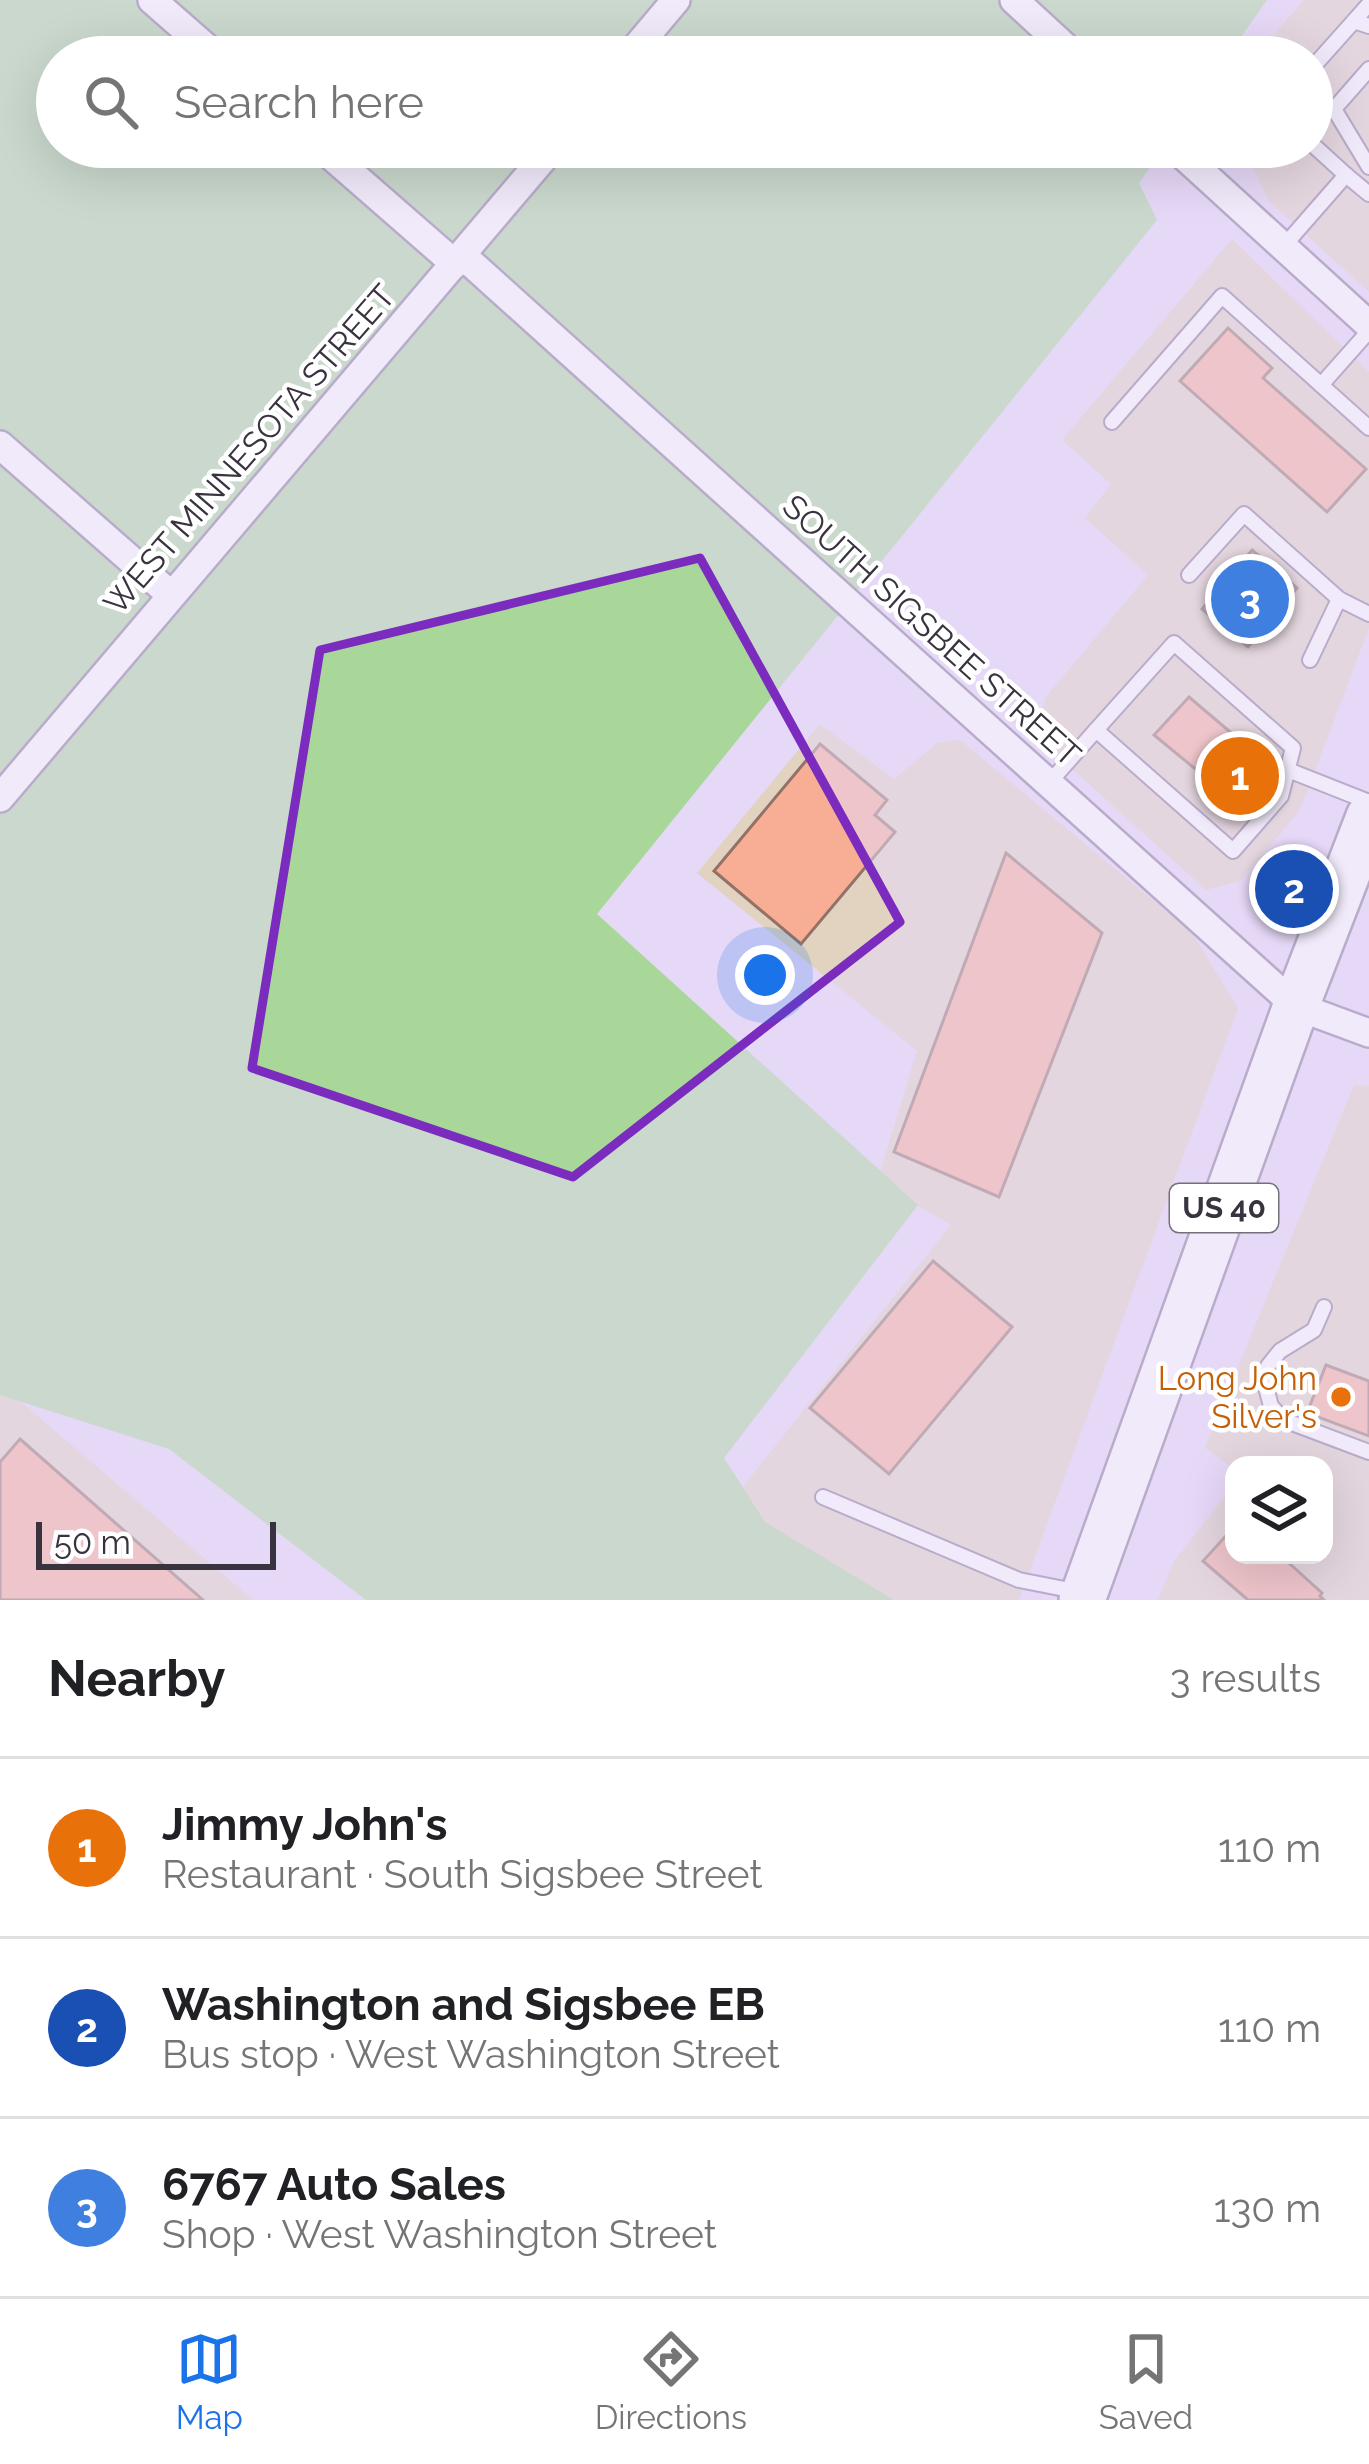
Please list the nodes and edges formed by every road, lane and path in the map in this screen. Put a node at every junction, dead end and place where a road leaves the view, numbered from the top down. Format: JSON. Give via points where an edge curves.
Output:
{"nodes":[{"id":1,"x":152,"y":0,"type":"edge"},
{"id":2,"x":676,"y":0,"type":"edge"},
{"id":3,"x":1014,"y":0,"type":"edge"},
{"id":4,"x":1369,"y":4,"type":"edge"},
{"id":5,"x":1362,"y":23,"type":"edge"},
{"id":6,"x":193,"y":36,"type":"edge"},
{"id":7,"x":646,"y":36,"type":"edge"},
{"id":8,"x":1053,"y":36,"type":"edge"},
{"id":9,"x":1333,"y":49,"type":"edge"},
{"id":10,"x":1369,"y":69,"type":"edge"},
{"id":11,"x":1333,"y":164,"type":"edge"},
{"id":12,"x":1369,"y":167,"type":"edge"},
{"id":13,"x":347,"y":168,"type":"edge"},
{"id":14,"x":535,"y":168,"type":"edge"},
{"id":15,"x":1197,"y":168,"type":"edge"},
{"id":16,"x":1346,"y":175,"type":"junction"},
{"id":17,"x":1369,"y":194,"type":"edge"},
{"id":18,"x":1283,"y":247,"type":"junction"},
{"id":19,"x":459,"y":259,"type":"junction"},
{"id":20,"x":1369,"y":328,"type":"edge"},
{"id":21,"x":1321,"y":385,"type":"junction"},
{"id":22,"x":1112,"y":422,"type":"dead end"},
{"id":23,"x":1369,"y":428,"type":"edge"},
{"id":24,"x":0,"y":445,"type":"edge"},
{"id":25,"x":1189,"y":575,"type":"dead end"},
{"id":26,"x":170,"y":595,"type":"junction"},
{"id":27,"x":1339,"y":599,"type":"junction"},
{"id":28,"x":1369,"y":614,"type":"edge"},
{"id":29,"x":1310,"y":660,"type":"dead end"},
{"id":30,"x":1096,"y":730,"type":"junction"},
{"id":31,"x":1288,"y":770,"type":"junction"},
{"id":32,"x":1048,"y":784,"type":"junction"},
{"id":33,"x":0,"y":798,"type":"edge"},
{"id":34,"x":1369,"y":802,"type":"edge"},
{"id":35,"x":1369,"y":817,"type":"edge"},
{"id":36,"x":1296,"y":1006,"type":"junction"},
{"id":37,"x":1369,"y":1033,"type":"edge"},
{"id":38,"x":1324,"y":1307,"type":"dead end"},
{"id":39,"x":1369,"y":1452,"type":"edge"},
{"id":40,"x":823,"y":1496,"type":"dead end"},
{"id":41,"x":1084,"y":1597,"type":"edge"}],
"edges":[{"from":1,"to":6,"type":"street"},
{"from":2,"to":7,"type":"street"},
{"from":3,"to":8,"type":"street"},
{"from":4,"to":5,"type":"lane"},
{"from":5,"to":9,"type":"lane"},
{"from":10,"to":12,"type":"lane","via":[[1334,110]]},
{"from":11,"to":16,"type":"lane"},
{"from":13,"to":19,"type":"street","name":"SOUTH SIGSBEE STREET"},
{"from":14,"to":19,"type":"street","name":"WEST MINNESOTA STREET"},
{"from":15,"to":18,"type":"street"},
{"from":16,"to":17,"type":"lane"},
{"from":16,"to":18,"type":"lane"},
{"from":18,"to":20,"type":"street"},
{"from":19,"to":26,"type":"street","name":"WEST MINNESOTA STREET"},
{"from":19,"to":32,"type":"street","name":"SOUTH SIGSBEE STREET"},
{"from":20,"to":21,"type":"lane"},
{"from":21,"to":22,"type":"lane","via":[[1222,296]]},
{"from":21,"to":23,"type":"lane"},
{"from":24,"to":26,"type":"street"},
{"from":25,"to":27,"type":"lane","via":[[1244,514]]},
{"from":26,"to":33,"type":"street","name":"WEST MINNESOTA STREET"},
{"from":27,"to":28,"type":"lane"},
{"from":27,"to":29,"type":"lane"},
{"from":30,"to":31,"type":"lane","via":[[1232,851],[1281,796]]},
{"from":30,"to":31,"type":"lane","via":[[1174,643],[1293,748]]},
{"from":30,"to":32,"type":"lane"},
{"from":31,"to":34,"type":"lane"},
{"from":32,"to":36,"type":"street","name":"SOUTH SIGSBEE STREET"},
{"from":35,"to":36,"type":"main road","number":"US 40"},
{"from":36,"to":37,"type":"street","name":"SOUTH SIGSBEE STREET"},
{"from":36,"to":41,"type":"main road","number":"US 40"},
{"from":38,"to":39,"type":"lane","via":[[1314,1330],[1268,1366],[1271,1406],[1284,1420]]},
{"from":40,"to":41,"type":"lane","via":[[1019,1580]]}]}
